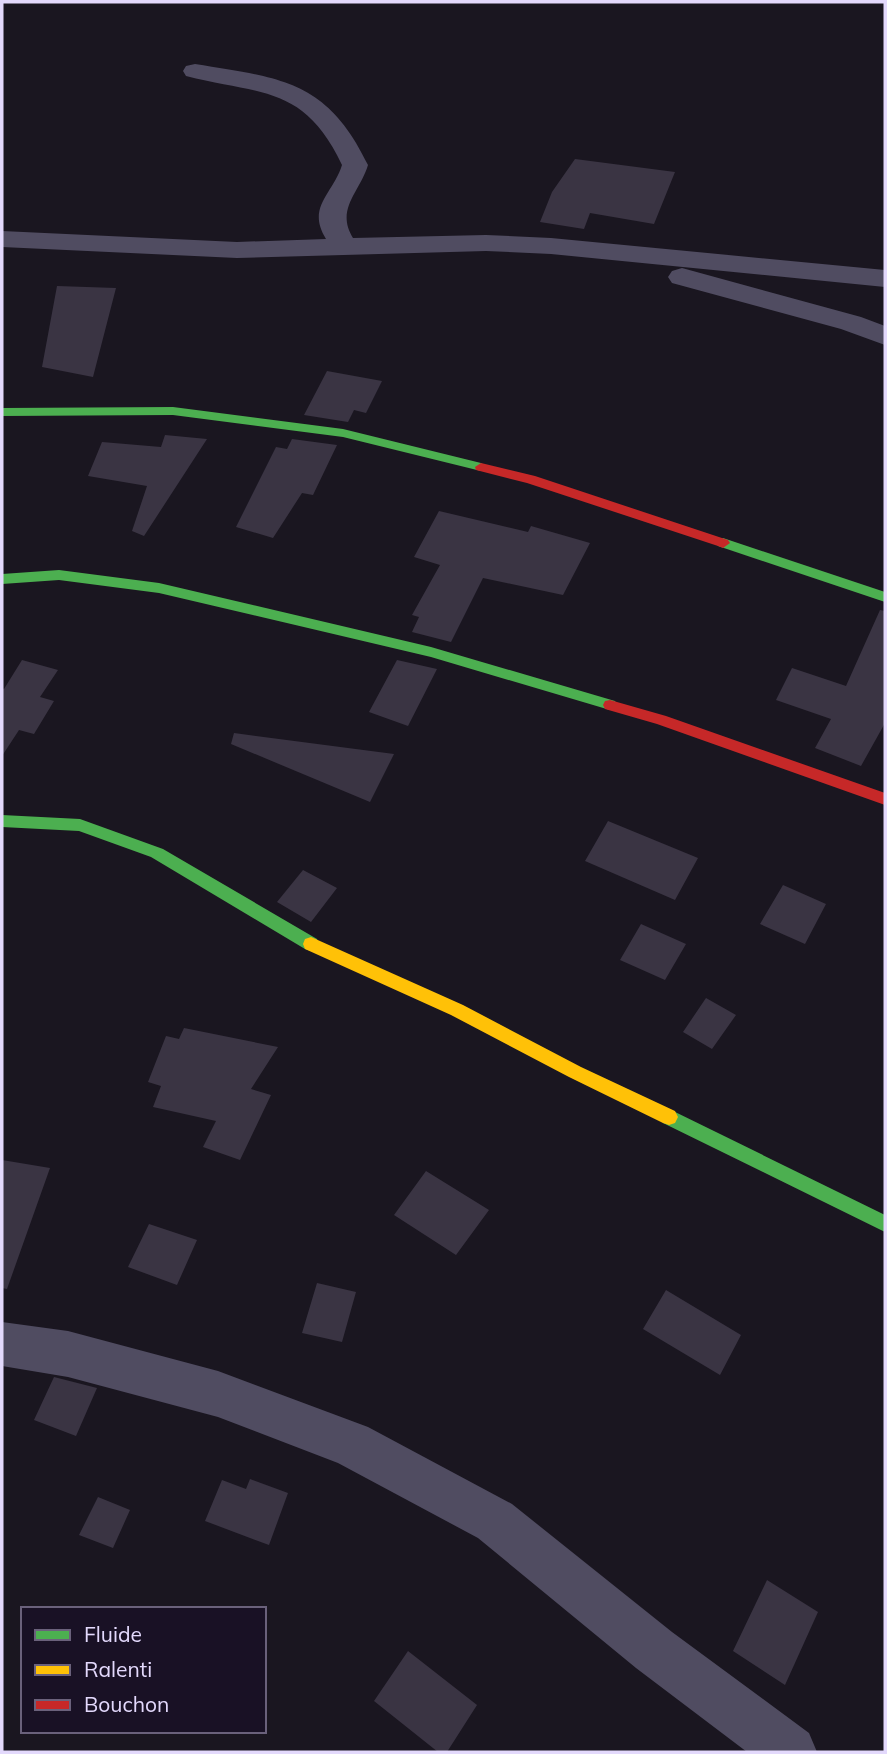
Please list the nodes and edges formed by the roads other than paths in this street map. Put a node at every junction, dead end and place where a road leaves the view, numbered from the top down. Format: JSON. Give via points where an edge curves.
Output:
{"nodes":[{"id":1,"x":195,"y":71,"type":"dead end"},
{"id":2,"x":2,"y":239,"type":"edge"},
{"id":3,"x":345,"y":248,"type":"junction"},
{"id":4,"x":595,"y":251,"type":"junction"},
{"id":5,"x":885,"y":279,"type":"edge"},
{"id":6,"x":885,"y":336,"type":"edge"},
{"id":7,"x":2,"y":412,"type":"edge"},
{"id":8,"x":2,"y":579,"type":"edge"},
{"id":9,"x":885,"y":597,"type":"edge"},
{"id":10,"x":885,"y":799,"type":"edge"},
{"id":11,"x":2,"y":821,"type":"edge"},
{"id":12,"x":885,"y":1224,"type":"edge"},
{"id":13,"x":2,"y":1344,"type":"edge"},
{"id":14,"x":790,"y":1752,"type":"edge"}],
"edges":[{"from":1,"to":3,"type":"street","via":[[291,91],[326,117],[355,165],[332,207],[335,233]]},
{"from":2,"to":3,"type":"street","via":[[177,249]]},
{"from":3,"to":4,"type":"street","via":[[486,243]]},
{"from":4,"to":5,"type":"street"},
{"from":4,"to":6,"type":"street"},
{"from":7,"to":9,"type":"street","via":[[173,411],[343,433],[530,479]]},
{"from":8,"to":10,"type":"street","via":[[59,575],[159,588],[431,652],[661,720]]},
{"from":11,"to":12,"type":"street","via":[[80,825],[157,853],[303,940],[457,1010]]},
{"from":13,"to":14,"type":"street","via":[[68,1354],[218,1394],[351,1444],[495,1521],[654,1650]]}]}
